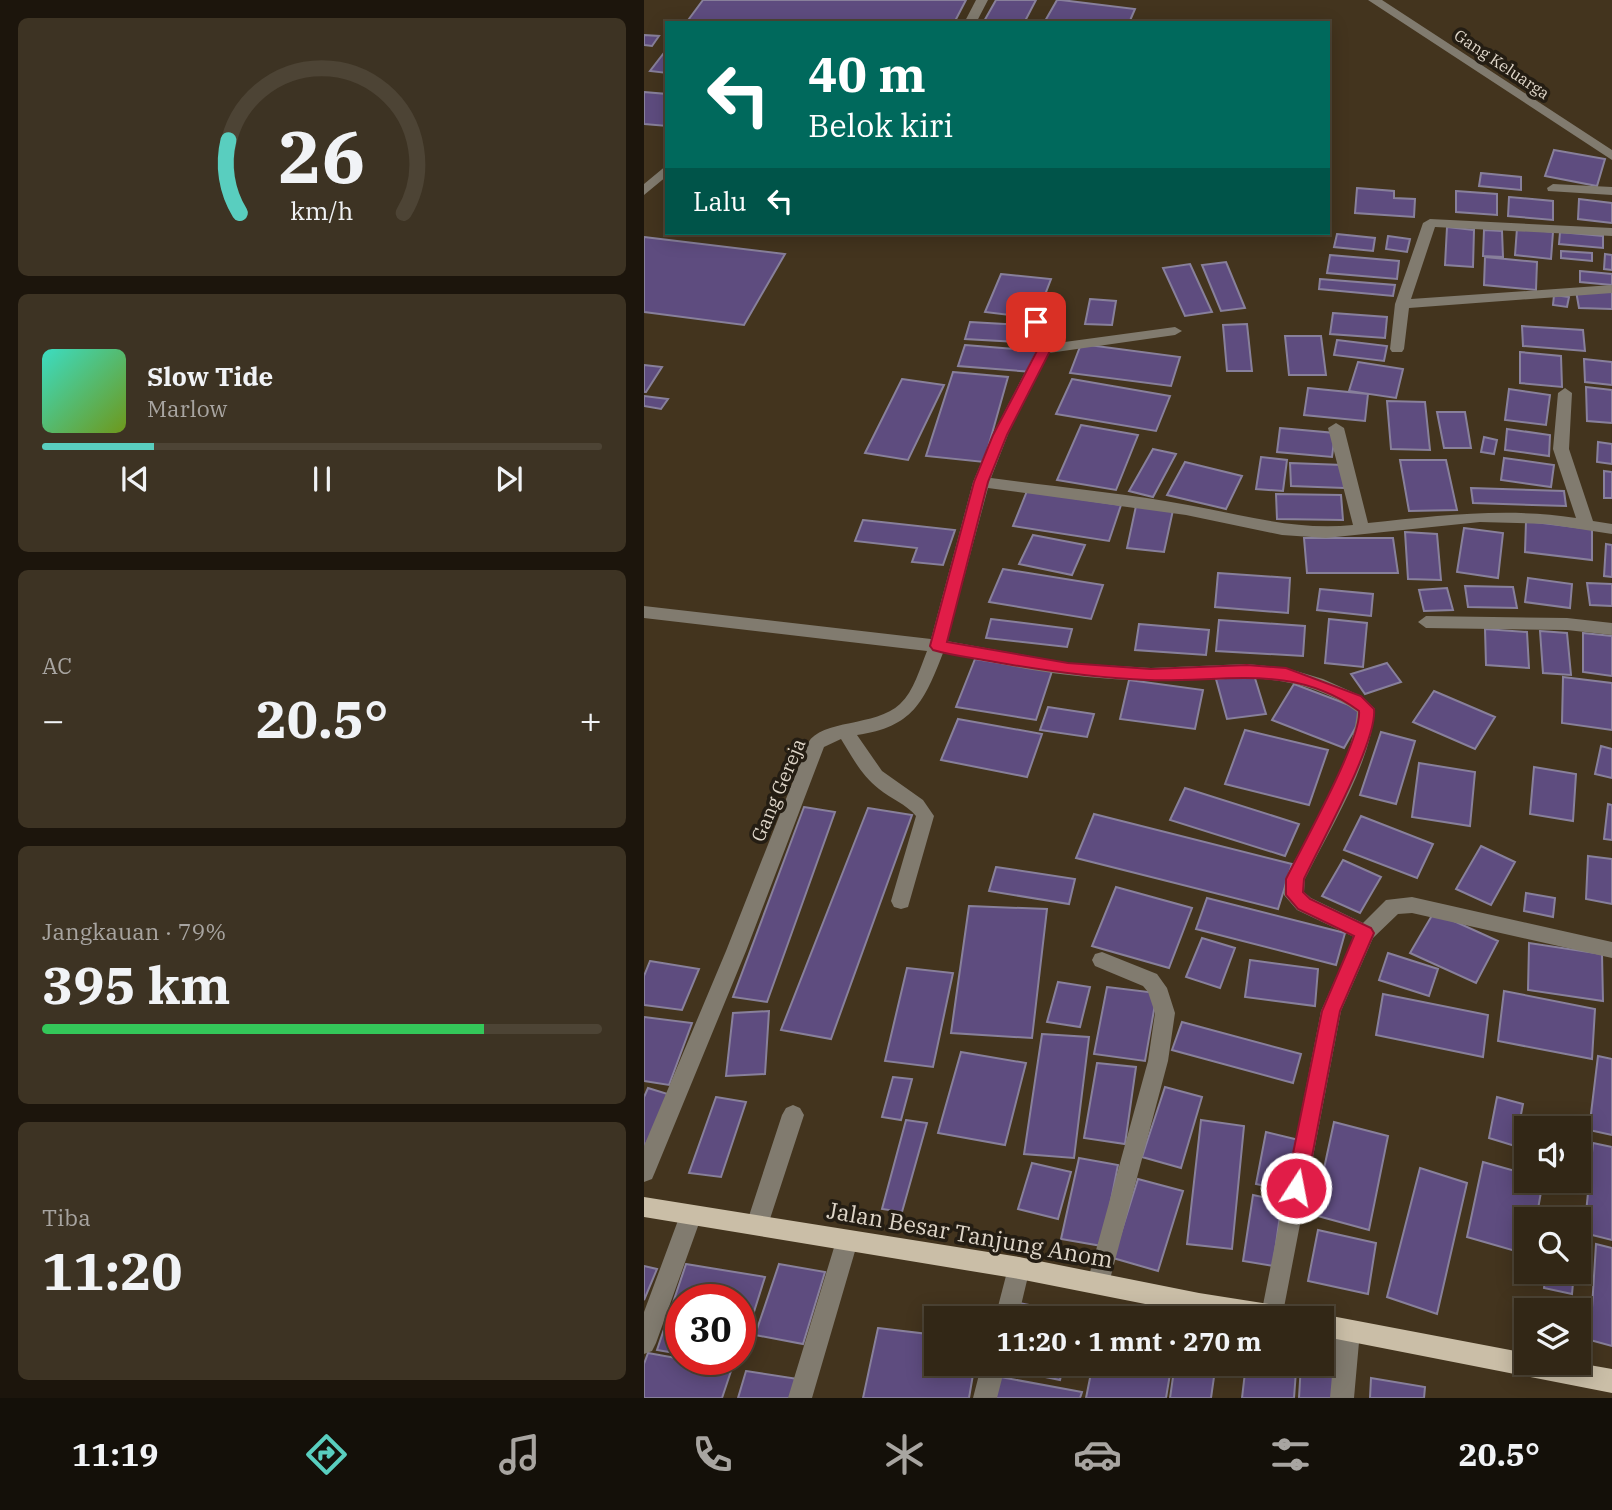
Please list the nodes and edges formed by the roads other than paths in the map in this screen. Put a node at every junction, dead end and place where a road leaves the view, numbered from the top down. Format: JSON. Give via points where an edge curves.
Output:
{"nodes":[{"id":1,"x":982,"y":0,"type":"edge"},
{"id":2,"x":1374,"y":0,"type":"edge"},
{"id":3,"x":971,"y":21,"type":"edge"},
{"id":4,"x":1612,"y":156,"type":"edge"},
{"id":5,"x":665,"y":171,"type":"edge"},
{"id":6,"x":1553,"y":188,"type":"dead end"},
{"id":7,"x":644,"y":191,"type":"edge"},
{"id":8,"x":1612,"y":191,"type":"edge"},
{"id":9,"x":1612,"y":232,"type":"edge"},
{"id":10,"x":1612,"y":289,"type":"edge"},
{"id":11,"x":1402,"y":304,"type":"junction"},
{"id":12,"x":1036,"y":322,"type":"dead end"},
{"id":13,"x":1175,"y":331,"type":"dead end"},
{"id":14,"x":1045,"y":349,"type":"junction"},
{"id":15,"x":1397,"y":349,"type":"dead end"},
{"id":16,"x":1565,"y":393,"type":"dead end"},
{"id":17,"x":1336,"y":428,"type":"dead end"},
{"id":18,"x":981,"y":482,"type":"junction"},
{"id":19,"x":1586,"y":525,"type":"junction"},
{"id":20,"x":1362,"y":529,"type":"junction"},
{"id":21,"x":1612,"y":529,"type":"edge"},
{"id":22,"x":644,"y":612,"type":"edge"},
{"id":23,"x":1426,"y":622,"type":"dead end"},
{"id":24,"x":1612,"y":629,"type":"edge"},
{"id":25,"x":938,"y":646,"type":"junction"},
{"id":26,"x":845,"y":730,"type":"junction"},
{"id":27,"x":901,"y":901,"type":"dead end"},
{"id":28,"x":1365,"y":933,"type":"junction"},
{"id":29,"x":1612,"y":950,"type":"edge"},
{"id":30,"x":1102,"y":960,"type":"dead end"},
{"id":31,"x":793,"y":1115,"type":"dead end"},
{"id":32,"x":644,"y":1172,"type":"edge"},
{"id":33,"x":644,"y":1207,"type":"edge"},
{"id":34,"x":691,"y":1215,"type":"junction"},
{"id":35,"x":757,"y":1224,"type":"junction"},
{"id":36,"x":847,"y":1241,"type":"junction"},
{"id":37,"x":1019,"y":1268,"type":"junction"},
{"id":38,"x":1098,"y":1283,"type":"junction"},
{"id":39,"x":1009,"y":1306,"type":"edge"},
{"id":40,"x":1212,"y":1306,"type":"edge"},
{"id":41,"x":1281,"y":1306,"type":"edge"},
{"id":42,"x":1334,"y":1328,"type":"edge"},
{"id":43,"x":1348,"y":1331,"type":"junction"},
{"id":44,"x":644,"y":1343,"type":"edge"},
{"id":45,"x":991,"y":1376,"type":"edge"},
{"id":46,"x":1612,"y":1381,"type":"edge"},
{"id":47,"x":800,"y":1398,"type":"edge"},
{"id":48,"x":985,"y":1398,"type":"edge"},
{"id":49,"x":1342,"y":1398,"type":"edge"}],
"edges":[{"from":1,"to":3,"type":"street"},
{"from":2,"to":4,"type":"street","name":"Gang Keluarga"},
{"from":5,"to":7,"type":"street"},
{"from":6,"to":8,"type":"street"},
{"from":9,"to":11,"type":"street","via":[[1430,223]]},
{"from":10,"to":11,"type":"street"},
{"from":11,"to":15,"type":"street"},
{"from":12,"to":14,"type":"street"},
{"from":13,"to":14,"type":"street"},
{"from":14,"to":18,"type":"street","name":"Gang Gereja"},
{"from":16,"to":19,"type":"street","via":[[1561,449]]},
{"from":17,"to":20,"type":"street"},
{"from":18,"to":20,"type":"street","via":[[1186,510],[1282,530],[1326,533]]},
{"from":18,"to":25,"type":"street","name":"Gang Gereja"},
{"from":19,"to":20,"type":"street","via":[[1480,517]]},
{"from":19,"to":21,"type":"street"},
{"from":22,"to":25,"type":"street"},
{"from":23,"to":24,"type":"street"},
{"from":25,"to":26,"type":"street","name":"Gang Gereja","via":[[911,705],[881,726]]},
{"from":25,"to":28,"type":"street","via":[[1068,669],[1286,674],[1355,701],[1366,709],[1362,737],[1295,879],[1294,895]]},
{"from":26,"to":27,"type":"street","via":[[868,768],[884,784],[922,807],[925,816]]},
{"from":26,"to":32,"type":"street","name":"Gang Gereja","via":[[832,732],[817,743]]},
{"from":28,"to":29,"type":"street","via":[[1393,906],[1412,905]]},
{"from":28,"to":41,"type":"street","via":[[1331,1011]]},
{"from":30,"to":38,"type":"street","via":[[1150,980],[1165,1013],[1158,1060]]},
{"from":31,"to":35,"type":"street"},
{"from":33,"to":34,"type":"main road","name":"Jalan Besar Tanjung Anom"},
{"from":34,"to":35,"type":"main road","name":"Jalan Besar Tanjung Anom"},
{"from":34,"to":44,"type":"street"},
{"from":35,"to":36,"type":"main road","name":"Jalan Besar Tanjung Anom"},
{"from":36,"to":37,"type":"main road","name":"Jalan Besar Tanjung Anom"},
{"from":36,"to":47,"type":"street"},
{"from":37,"to":38,"type":"main road","name":"Jalan Besar Tanjung Anom"},
{"from":37,"to":39,"type":"street"},
{"from":38,"to":40,"type":"main road","name":"Jalan Besar Tanjung Anom"},
{"from":42,"to":43,"type":"main road"},
{"from":43,"to":46,"type":"main road"},
{"from":43,"to":49,"type":"street"},
{"from":45,"to":48,"type":"street"}]}
